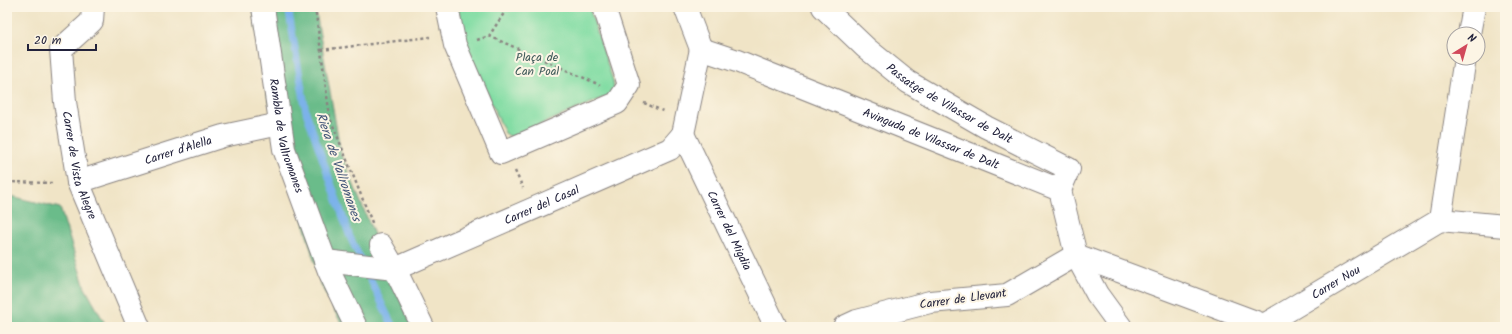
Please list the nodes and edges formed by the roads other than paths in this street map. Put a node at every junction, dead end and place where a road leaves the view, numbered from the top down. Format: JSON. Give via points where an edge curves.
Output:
{"nodes":[{"id":1,"x":93,"y":7,"type":"edge"},
{"id":2,"x":263,"y":7,"type":"edge"},
{"id":3,"x":447,"y":7,"type":"edge"},
{"id":4,"x":604,"y":7,"type":"edge"},
{"id":5,"x":685,"y":7,"type":"edge"},
{"id":6,"x":823,"y":7,"type":"edge"},
{"id":7,"x":1474,"y":7,"type":"edge"},
{"id":8,"x":1470,"y":26,"type":"edge"},
{"id":9,"x":702,"y":49,"type":"junction"},
{"id":10,"x":1465,"y":66,"type":"edge"},
{"id":11,"x":280,"y":124,"type":"junction"},
{"id":12,"x":683,"y":134,"type":"junction"},
{"id":13,"x":78,"y":182,"type":"junction"},
{"id":14,"x":1060,"y":190,"type":"junction"},
{"id":15,"x":1440,"y":220,"type":"junction"},
{"id":16,"x":1505,"y":226,"type":"edge"},
{"id":17,"x":381,"y":245,"type":"road end"},
{"id":18,"x":1076,"y":255,"type":"junction"},
{"id":19,"x":325,"y":261,"type":"junction"},
{"id":20,"x":395,"y":269,"type":"junction"},
{"id":21,"x":139,"y":327,"type":"edge"},
{"id":22,"x":356,"y":327,"type":"edge"},
{"id":23,"x":423,"y":327,"type":"edge"},
{"id":24,"x":776,"y":327,"type":"edge"},
{"id":25,"x":844,"y":327,"type":"edge"},
{"id":26,"x":1121,"y":327,"type":"edge"}],
"edges":[{"from":1,"to":13,"type":"street","name":"Carrer de Vista Alegre","via":[[92,21],[61,49],[65,102]]},
{"from":2,"to":11,"type":"street","name":"Rambla de Vallromanes"},
{"from":3,"to":4,"type":"street","via":[[462,38],[455,45],[501,152],[617,103],[629,85]]},
{"from":5,"to":9,"type":"street"},
{"from":6,"to":14,"type":"street","name":"Passatge de Vilassar de Dalt","via":[[866,48],[908,82],[986,127],[1069,169]]},
{"from":7,"to":8,"type":"street"},
{"from":9,"to":12,"type":"street"},
{"from":9,"to":14,"type":"street","name":"Avinguda de Vilassar de Dalt"},
{"from":10,"to":15,"type":"street"},
{"from":11,"to":13,"type":"street","name":"Carrer d'Alella","via":[[223,136]]},
{"from":11,"to":19,"type":"street","name":"Rambla de Vallromanes","via":[[284,149]]},
{"from":12,"to":20,"type":"street","name":"Carrer del Casal","via":[[670,148]]},
{"from":12,"to":24,"type":"street","name":"Carrer del Migdia"},
{"from":13,"to":21,"type":"street","name":"Carrer de Vista Alegre"},
{"from":14,"to":18,"type":"street"},
{"from":15,"to":16,"type":"street"},
{"from":15,"to":18,"type":"street","name":"Carrer Nou","via":[[1264,325]]},
{"from":17,"to":20,"type":"street"},
{"from":18,"to":25,"type":"street","name":"Carrer de Llevant","via":[[1007,295],[930,302],[857,321]]},
{"from":18,"to":26,"type":"street","via":[[1097,294]]},
{"from":19,"to":20,"type":"street"},
{"from":19,"to":22,"type":"street","name":"Rambla de Vallromanes"},
{"from":20,"to":23,"type":"street"}]}
